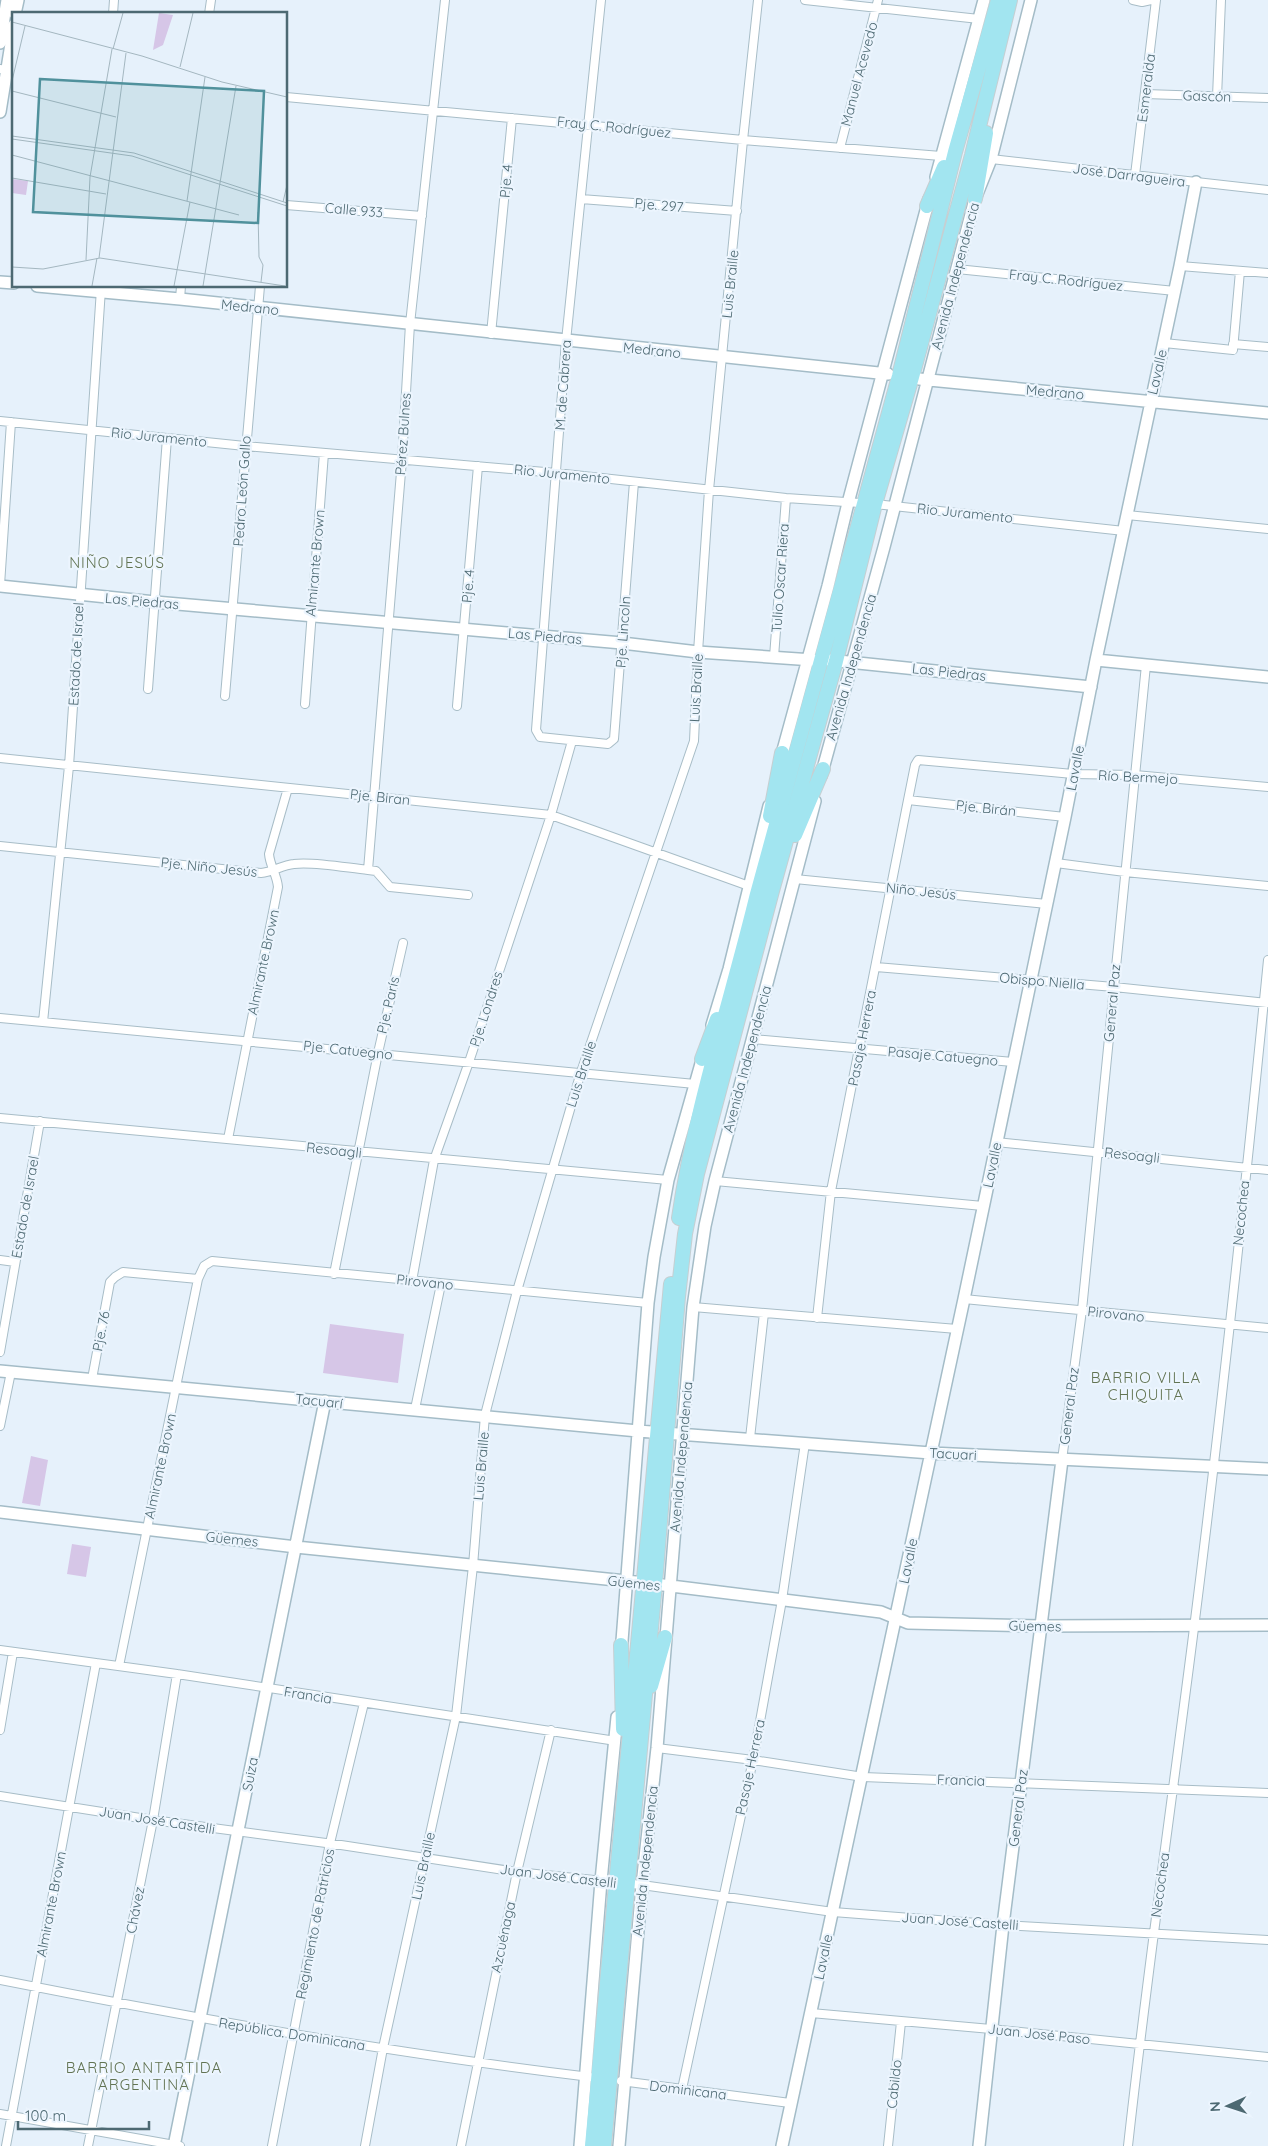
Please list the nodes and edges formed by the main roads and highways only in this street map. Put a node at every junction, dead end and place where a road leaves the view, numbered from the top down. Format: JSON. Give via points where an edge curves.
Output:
{"nodes":[{"id":1,"x":998,"y":0,"type":"edge"},
{"id":2,"x":1010,"y":0,"type":"edge"},
{"id":3,"x":989,"y":91,"type":"junction"},
{"id":4,"x":969,"y":101,"type":"junction"},
{"id":5,"x":975,"y":199,"type":"road end"},
{"id":6,"x":927,"y":206,"type":"road end"},
{"id":7,"x":906,"y":376,"type":"junction"},
{"id":8,"x":829,"y":660,"type":"junction"},
{"id":9,"x":782,"y":753,"type":"road end"},
{"id":10,"x":823,"y":768,"type":"road end"},
{"id":11,"x":753,"y":890,"type":"junction"},
{"id":12,"x":772,"y":892,"type":"junction"},
{"id":13,"x":739,"y":970,"type":"junction"},
{"id":14,"x":702,"y":1059,"type":"road end"},
{"id":15,"x":662,"y":1432,"type":"junction"},
{"id":16,"x":649,"y":1583,"type":"junction"},
{"id":17,"x":665,"y":1637,"type":"road end"},
{"id":18,"x":621,"y":1645,"type":"road end"},
{"id":19,"x":638,"y":1755,"type":"junction"},
{"id":20,"x":624,"y":1781,"type":"junction"},
{"id":21,"x":621,"y":1883,"type":"junction"},
{"id":22,"x":598,"y":2078,"type":"junction"},
{"id":23,"x":592,"y":2146,"type":"edge"},
{"id":24,"x":604,"y":2146,"type":"edge"}],
"edges":[{"from":1,"to":4,"type":"highway","name":"Avenida Independencia"},
{"from":2,"to":3,"type":"highway","name":"Avenida Independencia"},
{"from":3,"to":5,"type":"highway","via":[[986,137]]},
{"from":3,"to":7,"type":"highway","name":"Avenida Independencia"},
{"from":4,"to":6,"type":"highway"},
{"from":4,"to":7,"type":"highway","name":"Avenida Independencia"},
{"from":7,"to":8,"type":"highway","name":"Avenida Independencia"},
{"from":8,"to":11,"type":"highway","name":"Avenida Independencia"},
{"from":8,"to":12,"type":"highway","name":"Avenida Independencia"},
{"from":9,"to":11,"type":"highway"},
{"from":10,"to":12,"type":"highway"},
{"from":11,"to":13,"type":"highway","name":"Avenida Independencia"},
{"from":12,"to":15,"type":"highway","name":"Avenida Independencia","via":[[695,1183],[685,1234]]},
{"from":13,"to":14,"type":"highway"},
{"from":13,"to":15,"type":"highway","name":"Avenida Independencia","via":[[698,1118],[683,1192],[669,1298]]},
{"from":15,"to":16,"type":"highway","name":"Avenida Independencia"},
{"from":16,"to":19,"type":"highway","name":"Avenida Independencia"},
{"from":16,"to":20,"type":"highway","name":"Avenida Independencia"},
{"from":17,"to":19,"type":"highway","via":[[648,1698]]},
{"from":18,"to":20,"type":"highway"},
{"from":19,"to":21,"type":"highway","name":"Avenida Independencia"},
{"from":20,"to":21,"type":"highway","name":"Avenida Independencia"},
{"from":21,"to":22,"type":"highway","name":"Avenida Independencia"},
{"from":22,"to":23,"type":"highway","name":"Avenida Independencia"},
{"from":22,"to":24,"type":"highway","name":"Avenida Independencia"}]}
